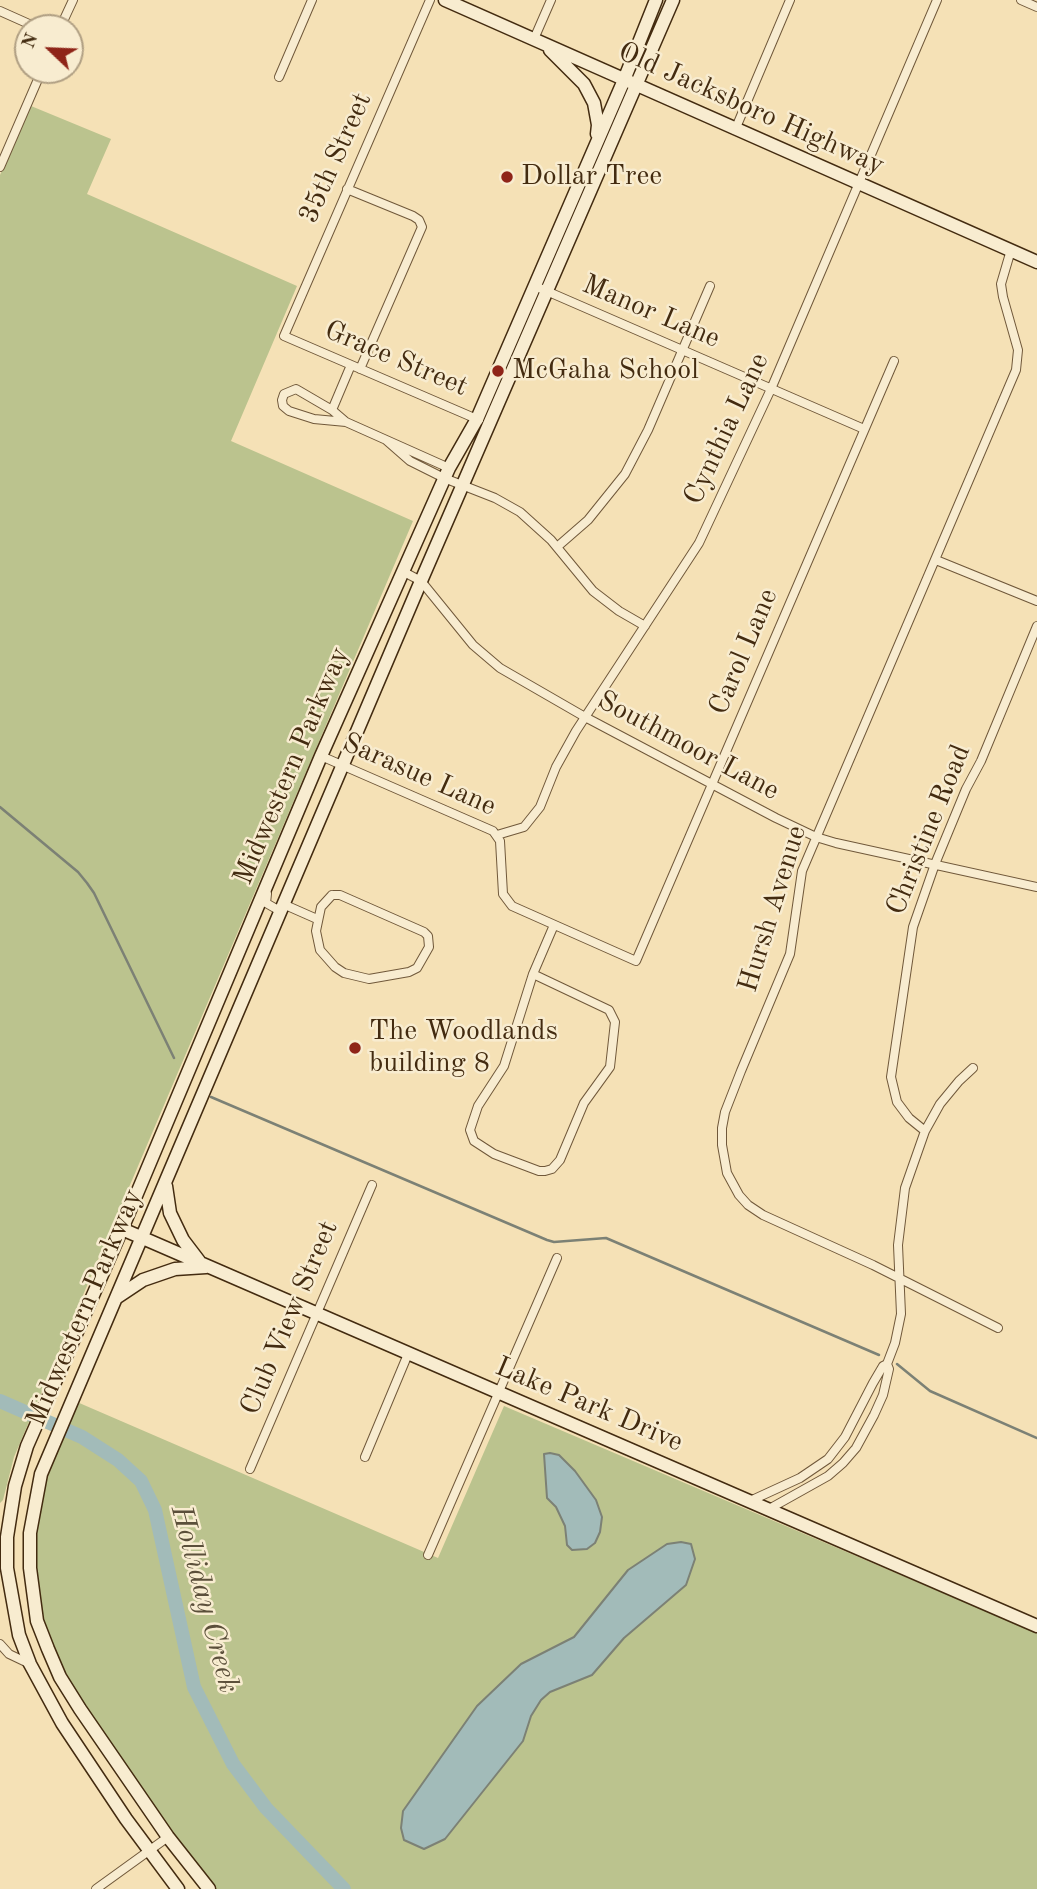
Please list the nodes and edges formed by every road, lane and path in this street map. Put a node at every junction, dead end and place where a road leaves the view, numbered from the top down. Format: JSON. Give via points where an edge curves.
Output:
{"nodes":[{"id":1,"x":312,"y":0,"type":"edge"},
{"id":2,"x":430,"y":0,"type":"edge"},
{"id":3,"x":445,"y":0,"type":"edge"},
{"id":4,"x":551,"y":0,"type":"edge"},
{"id":5,"x":656,"y":0,"type":"edge"},
{"id":6,"x":673,"y":0,"type":"edge"},
{"id":7,"x":790,"y":0,"type":"edge"},
{"id":8,"x":937,"y":0,"type":"edge"},
{"id":9,"x":1021,"y":0,"type":"edge"},
{"id":10,"x":1037,"y":7,"type":"edge"},
{"id":11,"x":538,"y":41,"type":"junction"},
{"id":12,"x":278,"y":77,"type":"dead end"},
{"id":13,"x":630,"y":83,"type":"junction"},
{"id":14,"x":36,"y":84,"type":"edge"},
{"id":15,"x":735,"y":130,"type":"junction"},
{"id":16,"x":595,"y":146,"type":"junction"},
{"id":17,"x":0,"y":167,"type":"edge"},
{"id":18,"x":858,"y":184,"type":"junction"},
{"id":19,"x":348,"y":189,"type":"junction"},
{"id":20,"x":1011,"y":250,"type":"junction"},
{"id":21,"x":1037,"y":262,"type":"edge"},
{"id":22,"x":710,"y":286,"type":"dead end"},
{"id":23,"x":541,"y":289,"type":"junction"},
{"id":24,"x":284,"y":336,"type":"joint"},
{"id":25,"x":683,"y":351,"type":"junction"},
{"id":26,"x":894,"y":361,"type":"dead end"},
{"id":27,"x":351,"y":365,"type":"junction"},
{"id":28,"x":360,"y":369,"type":"junction"},
{"id":29,"x":771,"y":389,"type":"junction"},
{"id":30,"x":332,"y":410,"type":"junction"},
{"id":31,"x":483,"y":421,"type":"junction"},
{"id":32,"x":346,"y":422,"type":"junction"},
{"id":33,"x":864,"y":429,"type":"junction"},
{"id":34,"x":446,"y":473,"type":"junction"},
{"id":35,"x":463,"y":485,"type":"junction"},
{"id":36,"x":557,"y":547,"type":"junction"},
{"id":37,"x":936,"y":560,"type":"junction"},
{"id":38,"x":404,"y":572,"type":"junction"},
{"id":39,"x":421,"y":581,"type":"junction"},
{"id":40,"x":1037,"y":601,"type":"edge"},
{"id":41,"x":645,"y":625,"type":"junction"},
{"id":42,"x":1037,"y":626,"type":"edge"},
{"id":43,"x":585,"y":717,"type":"junction"},
{"id":44,"x":321,"y":756,"type":"junction"},
{"id":45,"x":342,"y":765,"type":"junction"},
{"id":46,"x":713,"y":785,"type":"junction"},
{"id":47,"x":497,"y":835,"type":"junction"},
{"id":48,"x":816,"y":837,"type":"junction"},
{"id":49,"x":280,"y":855,"type":"junction"},
{"id":50,"x":935,"y":864,"type":"junction"},
{"id":51,"x":1037,"y":887,"type":"edge"},
{"id":52,"x":282,"y":908,"type":"junction"},
{"id":53,"x":317,"y":919,"type":"junction"},
{"id":54,"x":554,"y":925,"type":"junction"},
{"id":55,"x":636,"y":961,"type":"joint"},
{"id":56,"x":533,"y":974,"type":"junction"},
{"id":57,"x":973,"y":1068,"type":"dead end"},
{"id":58,"x":925,"y":1130,"type":"junction"},
{"id":59,"x":165,"y":1184,"type":"junction"},
{"id":60,"x":372,"y":1185,"type":"dead end"},
{"id":61,"x":122,"y":1229,"type":"junction"},
{"id":62,"x":142,"y":1238,"type":"junction"},
{"id":63,"x":557,"y":1258,"type":"dead end"},
{"id":64,"x":204,"y":1265,"type":"junction"},
{"id":65,"x":901,"y":1279,"type":"junction"},
{"id":66,"x":116,"y":1298,"type":"junction"},
{"id":67,"x":317,"y":1314,"type":"junction"},
{"id":68,"x":998,"y":1328,"type":"dead end"},
{"id":69,"x":408,"y":1354,"type":"junction"},
{"id":70,"x":887,"y":1364,"type":"junction"},
{"id":71,"x":499,"y":1392,"type":"junction"},
{"id":72,"x":365,"y":1457,"type":"dead end"},
{"id":73,"x":250,"y":1469,"type":"dead end"},
{"id":74,"x":15,"y":1486,"type":"junction"},
{"id":75,"x":750,"y":1501,"type":"junction"},
{"id":76,"x":769,"y":1509,"type":"junction"},
{"id":77,"x":0,"y":1511,"type":"edge"},
{"id":78,"x":428,"y":1555,"type":"dead end"},
{"id":79,"x":30,"y":1566,"type":"junction"},
{"id":80,"x":4,"y":1567,"type":"edge"},
{"id":81,"x":1037,"y":1626,"type":"edge"},
{"id":82,"x":0,"y":1644,"type":"edge"},
{"id":83,"x":30,"y":1664,"type":"junction"},
{"id":84,"x":168,"y":1837,"type":"junction"},
{"id":85,"x":149,"y":1850,"type":"junction"},
{"id":86,"x":96,"y":1889,"type":"edge"},
{"id":87,"x":178,"y":1889,"type":"edge"},
{"id":88,"x":209,"y":1889,"type":"edge"}],
"edges":[{"from":1,"to":12,"type":"street"},
{"from":2,"to":19,"type":"street","name":"35th Street"},
{"from":3,"to":11,"type":"main road","name":"Old Jacksboro Highway"},
{"from":4,"to":11,"type":"street"},
{"from":5,"to":13,"type":"main road","name":"Midwestern Parkway"},
{"from":6,"to":13,"type":"main road","name":"Midwestern Parkway"},
{"from":7,"to":15,"type":"street"},
{"from":8,"to":18,"type":"street","name":"Cynthia Lane"},
{"from":9,"to":10,"type":"street"},
{"from":11,"to":13,"type":"main road","name":"Old Jacksboro Highway"},
{"from":11,"to":16,"type":"main road","via":[[584,84],[598,125]]},
{"from":13,"to":15,"type":"main road","name":"Old Jacksboro Highway"},
{"from":13,"to":16,"type":"main road","name":"Midwestern Parkway"},
{"from":13,"to":23,"type":"main road","name":"Midwestern Parkway"},
{"from":14,"to":17,"type":"street"},
{"from":15,"to":18,"type":"main road","name":"Old Jacksboro Highway"},
{"from":16,"to":23,"type":"main road","name":"Midwestern Parkway"},
{"from":18,"to":20,"type":"main road","name":"Old Jacksboro Highway"},
{"from":18,"to":29,"type":"street","name":"Cynthia Lane"},
{"from":19,"to":24,"type":"street","name":"35th Street"},
{"from":19,"to":28,"type":"street","via":[[413,216],[422,227]]},
{"from":20,"to":21,"type":"main road","name":"Old Jacksboro Highway"},
{"from":20,"to":37,"type":"street","name":"Hursh Avenue","via":[[1001,284],[1018,350],[1016,370]]},
{"from":22,"to":25,"type":"street"},
{"from":23,"to":25,"type":"street","name":"Manor Lane"},
{"from":23,"to":31,"type":"main road","name":"Midwestern Parkway"},
{"from":24,"to":27,"type":"street","name":"Grace Street"},
{"from":25,"to":29,"type":"street","name":"Manor Lane"},
{"from":25,"to":36,"type":"street","via":[[625,474],[588,520]]},
{"from":26,"to":33,"type":"street","name":"Carol Lane"},
{"from":27,"to":28,"type":"street","name":"Grace Street"},
{"from":27,"to":30,"type":"street"},
{"from":28,"to":31,"type":"street","name":"Grace Street"},
{"from":29,"to":33,"type":"street","name":"Manor Lane"},
{"from":29,"to":41,"type":"street","name":"Cynthia Lane","via":[[699,543]]},
{"from":30,"to":32,"type":"street"},
{"from":30,"to":32,"type":"street","via":[[296,389],[282,400],[289,411]]},
{"from":31,"to":34,"type":"main road","name":"Midwestern Parkway"},
{"from":31,"to":35,"type":"main road","name":"Midwestern Parkway"},
{"from":32,"to":34,"type":"street"},
{"from":33,"to":46,"type":"street","name":"Carol Lane"},
{"from":34,"to":35,"type":"street"},
{"from":34,"to":38,"type":"main road","name":"Midwestern Parkway"},
{"from":35,"to":36,"type":"street","via":[[520,512]]},
{"from":35,"to":39,"type":"main road","name":"Midwestern Parkway"},
{"from":36,"to":41,"type":"street","via":[[593,591]]},
{"from":37,"to":40,"type":"street"},
{"from":37,"to":48,"type":"street","name":"Hursh Avenue"},
{"from":38,"to":39,"type":"street","name":"Southmoor Lane"},
{"from":38,"to":44,"type":"main road","name":"Midwestern Parkway"},
{"from":39,"to":43,"type":"street","name":"Southmoor Lane","via":[[473,645],[500,668]]},
{"from":39,"to":45,"type":"main road","name":"Midwestern Parkway"},
{"from":41,"to":43,"type":"street","name":"Cynthia Lane"},
{"from":42,"to":50,"type":"street","name":"Christine Road"},
{"from":43,"to":46,"type":"street","name":"Southmoor Lane"},
{"from":43,"to":47,"type":"street","name":"Cynthia Lane","via":[[540,807],[524,827]]},
{"from":44,"to":45,"type":"street","name":"Sarasue Lane"},
{"from":44,"to":49,"type":"main road","name":"Midwestern Parkway"},
{"from":45,"to":47,"type":"street","name":"Sarasue Lane"},
{"from":45,"to":52,"type":"main road","name":"Midwestern Parkway"},
{"from":46,"to":48,"type":"street","name":"Southmoor Lane"},
{"from":46,"to":55,"type":"street","name":"Carol Lane"},
{"from":47,"to":54,"type":"street","name":"Sarasue Lane","via":[[501,887],[507,902]]},
{"from":48,"to":50,"type":"street","name":"Southmoor Lane"},
{"from":48,"to":65,"type":"street","name":"Hursh Avenue","via":[[799,882],[790,954],[725,1112],[722,1145],[727,1173],[748,1205]]},
{"from":49,"to":52,"type":"street","via":[[266,903]]},
{"from":49,"to":61,"type":"main road","name":"Midwestern Parkway"},
{"from":50,"to":51,"type":"street","name":"Southmoor Lane"},
{"from":50,"to":58,"type":"street","name":"Christine Road","via":[[914,927],[891,1077],[897,1102]]},
{"from":52,"to":53,"type":"street"},
{"from":52,"to":59,"type":"main road","name":"Midwestern Parkway"},
{"from":53,"to":53,"type":"street","via":[[317,940],[325,958],[355,977],[409,972],[429,947],[424,932],[340,895],[327,898]]},
{"from":54,"to":55,"type":"street","name":"Sarasue Lane"},
{"from":54,"to":56,"type":"street"},
{"from":56,"to":56,"type":"street","via":[[504,1066],[478,1106],[470,1130],[483,1148],[545,1171],[560,1160],[584,1103],[610,1067],[615,1022],[609,1010]]},
{"from":57,"to":58,"type":"street","via":[[949,1093]]},
{"from":58,"to":65,"type":"street","via":[[901,1206]]},
{"from":59,"to":62,"type":"main road","name":"Midwestern Parkway"},
{"from":59,"to":64,"type":"main road","via":[[170,1213],[183,1240]]},
{"from":60,"to":67,"type":"street","name":"Club View Street"},
{"from":61,"to":62,"type":"main road","name":"Lake Park Drive"},
{"from":61,"to":74,"type":"main road","name":"Midwestern Parkway","via":[[27,1446]]},
{"from":62,"to":64,"type":"main road","name":"Lake Park Drive"},
{"from":62,"to":66,"type":"main road","name":"Midwestern Parkway"},
{"from":63,"to":71,"type":"street"},
{"from":64,"to":66,"type":"main road","via":[[143,1280]]},
{"from":64,"to":67,"type":"main road","name":"Lake Park Drive"},
{"from":65,"to":68,"type":"street","name":"Hursh Avenue"},
{"from":65,"to":70,"type":"street","via":[[899,1329]]},
{"from":66,"to":79,"type":"main road","name":"Midwestern Parkway","via":[[48,1455],[35,1499]]},
{"from":67,"to":69,"type":"main road","name":"Lake Park Drive"},
{"from":67,"to":73,"type":"street","name":"Club View Street"},
{"from":69,"to":71,"type":"main road","name":"Lake Park Drive"},
{"from":69,"to":72,"type":"street"},
{"from":70,"to":75,"type":"street","via":[[828,1459]]},
{"from":70,"to":76,"type":"street","via":[[883,1395],[856,1448],[828,1476]]},
{"from":71,"to":75,"type":"main road","name":"Lake Park Drive"},
{"from":71,"to":78,"type":"street"},
{"from":74,"to":77,"type":"main road"},
{"from":74,"to":80,"type":"main road","name":"Midwestern Parkway"},
{"from":75,"to":76,"type":"main road","name":"Lake Park Drive"},
{"from":76,"to":81,"type":"main road","name":"Lake Park Drive"},
{"from":79,"to":80,"type":"main road"},
{"from":79,"to":84,"type":"main road","name":"Midwestern Parkway","via":[[37,1621],[60,1676]]},
{"from":80,"to":83,"type":"main road","name":"Midwestern Parkway"},
{"from":82,"to":83,"type":"street"},
{"from":83,"to":85,"type":"main road","name":"Midwestern Parkway","via":[[62,1723]]},
{"from":84,"to":85,"type":"street"},
{"from":84,"to":88,"type":"main road","name":"Midwestern Parkway"},
{"from":85,"to":86,"type":"street"},
{"from":85,"to":87,"type":"main road","name":"Midwestern Parkway"}]}
